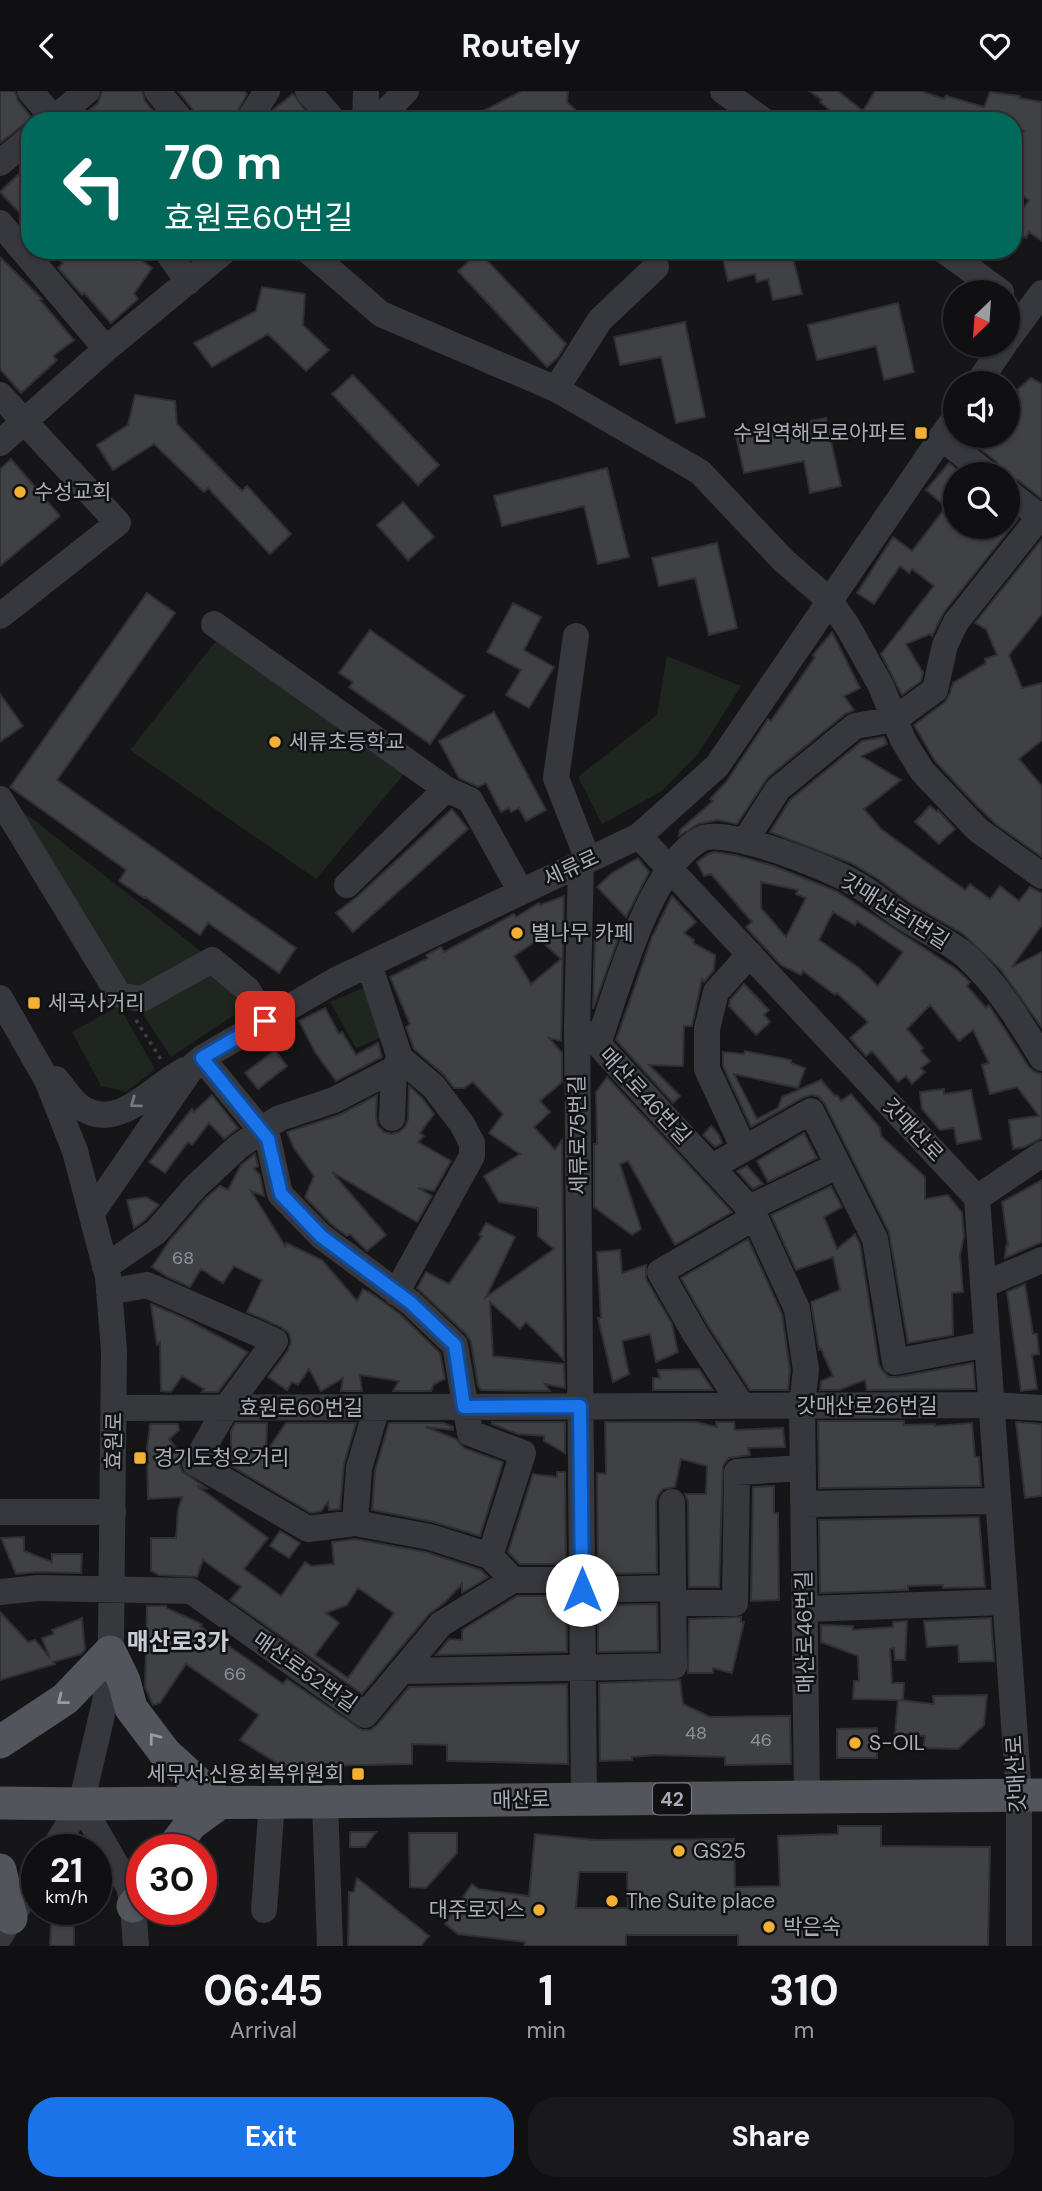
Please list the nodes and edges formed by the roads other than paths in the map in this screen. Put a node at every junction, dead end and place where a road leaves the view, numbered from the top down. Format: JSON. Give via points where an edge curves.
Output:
{"nodes":[{"id":1,"x":30,"y":91,"type":"edge"},
{"id":2,"x":87,"y":91,"type":"edge"},
{"id":3,"x":157,"y":91,"type":"edge"},
{"id":4,"x":267,"y":91,"type":"edge"},
{"id":5,"x":308,"y":91,"type":"edge"},
{"id":6,"x":366,"y":91,"type":"edge"},
{"id":7,"x":407,"y":91,"type":"edge"},
{"id":8,"x":723,"y":91,"type":"edge"},
{"id":9,"x":47,"y":112,"type":"edge"},
{"id":10,"x":62,"y":112,"type":"edge"},
{"id":11,"x":174,"y":112,"type":"edge"},
{"id":12,"x":254,"y":112,"type":"edge"},
{"id":13,"x":326,"y":112,"type":"edge"},
{"id":14,"x":365,"y":112,"type":"edge"},
{"id":15,"x":385,"y":112,"type":"edge"},
{"id":16,"x":752,"y":112,"type":"edge"},
{"id":17,"x":21,"y":146,"type":"edge"},
{"id":18,"x":0,"y":163,"type":"edge"},
{"id":19,"x":0,"y":223,"type":"edge"},
{"id":20,"x":21,"y":248,"type":"edge"},
{"id":21,"x":30,"y":259,"type":"edge"},
{"id":22,"x":172,"y":259,"type":"edge"},
{"id":23,"x":215,"y":259,"type":"edge"},
{"id":24,"x":317,"y":259,"type":"edge"},
{"id":25,"x":955,"y":259,"type":"edge"},
{"id":26,"x":656,"y":267,"type":"dead end"},
{"id":27,"x":984,"y":280,"type":"edge"},
{"id":28,"x":188,"y":282,"type":"junction"},
{"id":29,"x":1030,"y":306,"type":"edge"},
{"id":30,"x":1020,"y":321,"type":"edge"},
{"id":31,"x":106,"y":349,"type":"junction"},
{"id":32,"x":556,"y":389,"type":"junction"},
{"id":33,"x":0,"y":395,"type":"edge"},
{"id":34,"x":24,"y":422,"type":"junction"},
{"id":35,"x":943,"y":433,"type":"edge"},
{"id":36,"x":0,"y":443,"type":"edge"},
{"id":37,"x":965,"y":448,"type":"edge"},
{"id":38,"x":976,"y":462,"type":"edge"},
{"id":39,"x":1020,"y":501,"type":"edge"},
{"id":40,"x":1041,"y":516,"type":"edge"},
{"id":41,"x":830,"y":601,"type":"junction"},
{"id":42,"x":0,"y":616,"type":"edge"},
{"id":43,"x":214,"y":624,"type":"dead end"},
{"id":44,"x":576,"y":636,"type":"dead end"},
{"id":45,"x":895,"y":719,"type":"junction"},
{"id":46,"x":446,"y":789,"type":"junction"},
{"id":47,"x":0,"y":799,"type":"edge"},
{"id":48,"x":639,"y":836,"type":"junction"},
{"id":49,"x":745,"y":841,"type":"junction"},
{"id":50,"x":585,"y":861,"type":"junction"},
{"id":51,"x":669,"y":868,"type":"junction"},
{"id":52,"x":1042,"y":876,"type":"edge"},
{"id":53,"x":347,"y":885,"type":"dead end"},
{"id":54,"x":521,"y":892,"type":"junction"},
{"id":55,"x":750,"y":954,"type":"junction"},
{"id":56,"x":369,"y":964,"type":"junction"},
{"id":57,"x":0,"y":997,"type":"edge"},
{"id":58,"x":265,"y":1021,"type":"junction"},
{"id":59,"x":577,"y":1027,"type":"junction"},
{"id":60,"x":598,"y":1044,"type":"junction"},
{"id":61,"x":33,"y":1054,"type":"junction"},
{"id":62,"x":1042,"y":1058,"type":"edge"},
{"id":63,"x":397,"y":1064,"type":"junction"},
{"id":64,"x":188,"y":1065,"type":"junction"},
{"id":65,"x":392,"y":1118,"type":"dead end"},
{"id":66,"x":744,"y":1149,"type":"junction"},
{"id":67,"x":1042,"y":1154,"type":"edge"},
{"id":68,"x":837,"y":1166,"type":"junction"},
{"id":69,"x":712,"y":1167,"type":"junction"},
{"id":70,"x":977,"y":1198,"type":"junction"},
{"id":71,"x":93,"y":1211,"type":"junction"},
{"id":72,"x":752,"y":1213,"type":"junction"},
{"id":73,"x":1042,"y":1260,"type":"edge"},
{"id":74,"x":107,"y":1280,"type":"junction"},
{"id":75,"x":983,"y":1285,"type":"junction"},
{"id":76,"x":396,"y":1293,"type":"junction"},
{"id":77,"x":987,"y":1344,"type":"junction"},
{"id":78,"x":991,"y":1405,"type":"junction"},
{"id":79,"x":580,"y":1406,"type":"junction"},
{"id":80,"x":742,"y":1406,"type":"junction"},
{"id":81,"x":802,"y":1406,"type":"junction"},
{"id":82,"x":377,"y":1407,"type":"junction"},
{"id":83,"x":464,"y":1407,"type":"junction"},
{"id":84,"x":115,"y":1408,"type":"junction"},
{"id":85,"x":226,"y":1408,"type":"junction"},
{"id":86,"x":1042,"y":1408,"type":"edge"},
{"id":87,"x":803,"y":1468,"type":"junction"},
{"id":88,"x":998,"y":1501,"type":"junction"},
{"id":89,"x":672,"y":1502,"type":"dead end"},
{"id":90,"x":804,"y":1504,"type":"junction"},
{"id":91,"x":0,"y":1511,"type":"edge"},
{"id":92,"x":113,"y":1512,"type":"junction"},
{"id":93,"x":355,"y":1523,"type":"junction"},
{"id":94,"x":490,"y":1556,"type":"junction"},
{"id":95,"x":513,"y":1580,"type":"junction"},
{"id":96,"x":582,"y":1585,"type":"junction"},
{"id":97,"x":111,"y":1589,"type":"junction"},
{"id":98,"x":0,"y":1592,"type":"edge"},
{"id":99,"x":673,"y":1595,"type":"junction"},
{"id":100,"x":1005,"y":1602,"type":"junction"},
{"id":101,"x":805,"y":1609,"type":"junction"},
{"id":102,"x":110,"y":1653,"type":"junction"},
{"id":103,"x":583,"y":1669,"type":"junction"},
{"id":104,"x":402,"y":1671,"type":"junction"},
{"id":105,"x":0,"y":1742,"type":"edge"},
{"id":106,"x":1030,"y":1795,"type":"edge"},
{"id":107,"x":807,"y":1797,"type":"junction"},
{"id":108,"x":584,"y":1799,"type":"junction"},
{"id":109,"x":272,"y":1802,"type":"junction"},
{"id":110,"x":325,"y":1802,"type":"junction"},
{"id":111,"x":0,"y":1803,"type":"edge"},
{"id":112,"x":220,"y":1803,"type":"junction"},
{"id":113,"x":81,"y":1804,"type":"junction"},
{"id":114,"x":63,"y":1834,"type":"edge"},
{"id":115,"x":183,"y":1834,"type":"edge"},
{"id":116,"x":0,"y":1870,"type":"edge"},
{"id":117,"x":126,"y":1881,"type":"edge"},
{"id":118,"x":21,"y":1902,"type":"edge"},
{"id":119,"x":264,"y":1910,"type":"dead end"},
{"id":120,"x":137,"y":1925,"type":"edge"},
{"id":121,"x":5,"y":1927,"type":"edge"},
{"id":122,"x":136,"y":1946,"type":"edge"},
{"id":123,"x":330,"y":1946,"type":"edge"},
{"id":124,"x":1019,"y":1946,"type":"edge"}],
"edges":[{"from":1,"to":9,"type":"street"},
{"from":2,"to":10,"type":"street"},
{"from":3,"to":11,"type":"street"},
{"from":4,"to":12,"type":"street"},
{"from":5,"to":13,"type":"street"},
{"from":6,"to":14,"type":"street"},
{"from":7,"to":15,"type":"street"},
{"from":8,"to":16,"type":"street"},
{"from":17,"to":18,"type":"street"},
{"from":19,"to":20,"type":"street"},
{"from":21,"to":31,"type":"street"},
{"from":22,"to":28,"type":"street"},
{"from":23,"to":28,"type":"street"},
{"from":24,"to":32,"type":"street","via":[[381,314]]},
{"from":25,"to":27,"type":"street"},
{"from":26,"to":32,"type":"street","via":[[600,320]]},
{"from":28,"to":31,"type":"street"},
{"from":29,"to":30,"type":"street"},
{"from":31,"to":34,"type":"street"},
{"from":32,"to":41,"type":"street","via":[[700,472],[783,560]]},
{"from":33,"to":34,"type":"street"},
{"from":34,"to":36,"type":"street"},
{"from":34,"to":42,"type":"street","via":[[118,523]]},
{"from":35,"to":41,"type":"street","name":"세류로"},
{"from":37,"to":38,"type":"street"},
{"from":39,"to":40,"type":"street"},
{"from":40,"to":45,"type":"street","via":[[956,622],[945,645],[935,690]]},
{"from":41,"to":45,"type":"street","via":[[881,686]]},
{"from":41,"to":48,"type":"street","name":"세류로","via":[[717,766]]},
{"from":43,"to":46,"type":"street"},
{"from":44,"to":50,"type":"street","via":[[555,778]]},
{"from":45,"to":49,"type":"street","via":[[855,726],[802,768],[778,789]]},
{"from":45,"to":52,"type":"street","via":[[922,771],[939,790],[978,830]]},
{"from":46,"to":53,"type":"street"},
{"from":46,"to":54,"type":"street","via":[[470,800]]},
{"from":47,"to":58,"type":"street","via":[[119,995],[142,999],[212,960],[248,990]]},
{"from":48,"to":50,"type":"street","name":"세류로"},
{"from":48,"to":51,"type":"street","name":"갓매산로"},
{"from":49,"to":51,"type":"street","name":"갓매산로1번길","via":[[702,838]]},
{"from":49,"to":62,"type":"street","name":"갓매산로1번길","via":[[810,862],[857,884],[965,955],[993,984]]},
{"from":50,"to":54,"type":"street","name":"세류로"},
{"from":50,"to":59,"type":"street","name":"세류로75번길"},
{"from":51,"to":55,"type":"street","name":"갓매산로"},
{"from":51,"to":60,"type":"street","via":[[629,953]]},
{"from":54,"to":56,"type":"street","name":"세류로"},
{"from":55,"to":66,"type":"street","via":[[716,992],[707,1029],[707,1069]]},
{"from":55,"to":70,"type":"street","name":"갓매산로"},
{"from":56,"to":58,"type":"street","name":"세류로"},
{"from":56,"to":63,"type":"street"},
{"from":57,"to":61,"type":"street","name":"효원로"},
{"from":58,"to":64,"type":"street","name":"세류로"},
{"from":59,"to":60,"type":"street","name":"매산로46번길"},
{"from":59,"to":79,"type":"street","name":"세류로75번길"},
{"from":60,"to":69,"type":"street","name":"매산로46번길"},
{"from":64,"to":61,"type":"street","one_way":true,"via":[[119,1113],[103,1115],[82,1109]]},
{"from":61,"to":71,"type":"street","name":"효원로","via":[[57,1103]]},
{"from":63,"to":65,"type":"street"},
{"from":63,"to":74,"type":"street","via":[[334,1100],[280,1118],[238,1147]]},
{"from":63,"to":76,"type":"street","via":[[434,1087],[472,1143],[472,1156]]},
{"from":64,"to":71,"type":"street","name":"세류로"},
{"from":64,"to":76,"type":"street","via":[[268,1139],[281,1194],[321,1236]]},
{"from":66,"to":68,"type":"street","via":[[811,1111]]},
{"from":66,"to":69,"type":"street"},
{"from":67,"to":70,"type":"street"},
{"from":68,"to":72,"type":"street"},
{"from":68,"to":77,"type":"street","via":[[875,1239],[895,1362]]},
{"from":69,"to":72,"type":"street","name":"매산로46번길"},
{"from":70,"to":75,"type":"street","name":"갓매산로"},
{"from":71,"to":74,"type":"street","name":"효원로"},
{"from":72,"to":80,"type":"street","via":[[660,1272]]},
{"from":72,"to":81,"type":"street","name":"매산로46번길","via":[[797,1310],[806,1370]]},
{"from":73,"to":75,"type":"street"},
{"from":74,"to":84,"type":"street","name":"효원로"},
{"from":74,"to":85,"type":"street","via":[[147,1285],[275,1341]]},
{"from":75,"to":77,"type":"street","name":"갓매산로"},
{"from":76,"to":83,"type":"street","via":[[455,1345]]},
{"from":77,"to":78,"type":"street","name":"갓매산로"},
{"from":78,"to":81,"type":"street","name":"갓매산로26번길"},
{"from":78,"to":86,"type":"street","name":"갓매산로26번길"},
{"from":78,"to":88,"type":"street","name":"갓매산로"},
{"from":79,"to":80,"type":"street","name":"갓매산로26번길"},
{"from":79,"to":83,"type":"street","name":"효원로60번길"},
{"from":79,"to":96,"type":"street"},
{"from":80,"to":81,"type":"street","name":"갓매산로26번길"},
{"from":81,"to":87,"type":"street","name":"매산로46번길"},
{"from":82,"to":83,"type":"street","name":"효원로60번길"},
{"from":82,"to":85,"type":"street","name":"효원로60번길"},
{"from":82,"to":93,"type":"street","name":"효원로60번길","via":[[359,1468]]},
{"from":83,"to":94,"type":"street","via":[[470,1433],[523,1453]]},
{"from":84,"to":85,"type":"street","name":"효원로60번길"},
{"from":84,"to":92,"type":"street","name":"효원로"},
{"from":85,"to":93,"type":"street","name":"효원로60번길","via":[[195,1463],[308,1529]]},
{"from":87,"to":90,"type":"street","name":"매산로46번길"},
{"from":87,"to":99,"type":"street","via":[[737,1472],[735,1603]]},
{"from":88,"to":90,"type":"street"},
{"from":88,"to":100,"type":"street","name":"갓매산로"},
{"from":89,"to":99,"type":"street"},
{"from":90,"to":101,"type":"street","name":"매산로46번길"},
{"from":91,"to":92,"type":"street"},
{"from":92,"to":97,"type":"street","name":"효원로"},
{"from":93,"to":94,"type":"street","name":"효원로60번길","via":[[430,1537]]},
{"from":94,"to":95,"type":"street","name":"효원로60번길"},
{"from":95,"to":96,"type":"street"},
{"from":95,"to":104,"type":"street","name":"매산로52번길","via":[[441,1624]]},
{"from":96,"to":99,"type":"street"},
{"from":96,"to":103,"type":"street"},
{"from":97,"to":98,"type":"street"},
{"from":97,"to":102,"type":"street","name":"효원로"},
{"from":97,"to":104,"type":"street","name":"매산로52번길","via":[[191,1591],[365,1715]]},
{"from":99,"to":103,"type":"street","via":[[674,1666]]},
{"from":100,"to":101,"type":"street"},
{"from":100,"to":106,"type":"street","name":"갓매산로"},
{"from":101,"to":107,"type":"street","name":"매산로46번길"},
{"from":102,"to":105,"type":"main road","one_way":true,"via":[[65,1699]]},
{"from":112,"to":102,"type":"main road","one_way":true,"via":[[165,1753],[131,1708]]},
{"from":102,"to":113,"type":"street","name":"효원로","via":[[105,1702]]},
{"from":103,"to":104,"type":"street"},
{"from":103,"to":108,"type":"street"},
{"from":106,"to":107,"type":"main road","name":"매산로","number":"42"},
{"from":106,"to":124,"type":"street","name":"갓매산로"},
{"from":107,"to":108,"type":"main road","name":"매산로","number":"42"},
{"from":108,"to":110,"type":"main road","name":"매산로","number":"42"},
{"from":109,"to":110,"type":"main road","name":"매산로","number":"42"},
{"from":109,"to":112,"type":"main road","name":"매산로","number":"42"},
{"from":109,"to":119,"type":"street"},
{"from":110,"to":123,"type":"street"},
{"from":111,"to":113,"type":"main road","name":"매산로","number":"42"},
{"from":112,"to":113,"type":"main road","name":"매산로","number":"42"},
{"from":112,"to":115,"type":"main road"},
{"from":113,"to":114,"type":"street","name":"효원로"},
{"from":113,"to":117,"type":"street"},
{"from":116,"to":121,"type":"main road"},
{"from":118,"to":121,"type":"street"},
{"from":120,"to":122,"type":"street"}]}
